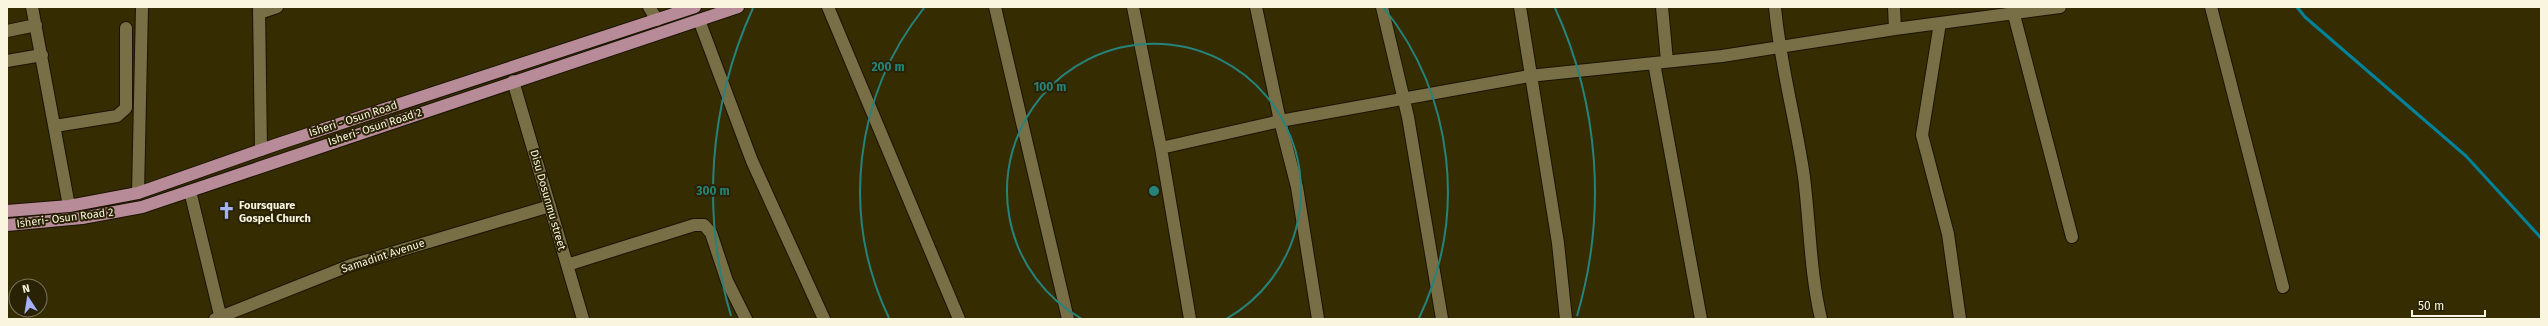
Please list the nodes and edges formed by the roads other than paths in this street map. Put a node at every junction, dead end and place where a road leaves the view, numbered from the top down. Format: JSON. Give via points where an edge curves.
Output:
{"nodes":[{"id":1,"x":32,"y":7,"type":"edge"},
{"id":2,"x":142,"y":7,"type":"edge"},
{"id":3,"x":277,"y":7,"type":"edge"},
{"id":4,"x":649,"y":7,"type":"edge"},
{"id":5,"x":695,"y":7,"type":"edge"},
{"id":6,"x":738,"y":7,"type":"edge"},
{"id":7,"x":828,"y":7,"type":"edge"},
{"id":8,"x":995,"y":7,"type":"edge"},
{"id":9,"x":1133,"y":7,"type":"edge"},
{"id":10,"x":1256,"y":7,"type":"edge"},
{"id":11,"x":1382,"y":7,"type":"edge"},
{"id":12,"x":1520,"y":7,"type":"edge"},
{"id":13,"x":1662,"y":7,"type":"edge"},
{"id":14,"x":1775,"y":7,"type":"edge"},
{"id":15,"x":1894,"y":7,"type":"edge"},
{"id":16,"x":2060,"y":7,"type":"edge"},
{"id":17,"x":2211,"y":7,"type":"edge"},
{"id":18,"x":259,"y":10,"type":"edge"},
{"id":19,"x":2014,"y":14,"type":"junction"},
{"id":20,"x":657,"y":20,"type":"junction"},
{"id":21,"x":699,"y":20,"type":"junction"},
{"id":22,"x":1940,"y":23,"type":"junction"},
{"id":23,"x":36,"y":25,"type":"junction"},
{"id":24,"x":126,"y":28,"type":"dead end"},
{"id":25,"x":1895,"y":29,"type":"junction"},
{"id":26,"x":7,"y":31,"type":"edge"},
{"id":27,"x":1779,"y":48,"type":"junction"},
{"id":28,"x":42,"y":55,"type":"junction"},
{"id":29,"x":7,"y":61,"type":"edge"},
{"id":30,"x":1667,"y":61,"type":"junction"},
{"id":31,"x":1654,"y":63,"type":"junction"},
{"id":32,"x":1529,"y":76,"type":"junction"},
{"id":33,"x":513,"y":81,"type":"junction"},
{"id":34,"x":1404,"y":99,"type":"junction"},
{"id":35,"x":1280,"y":121,"type":"junction"},
{"id":36,"x":55,"y":126,"type":"junction"},
{"id":37,"x":1162,"y":148,"type":"junction"},
{"id":38,"x":261,"y":150,"type":"junction"},
{"id":39,"x":190,"y":191,"type":"junction"},
{"id":40,"x":138,"y":193,"type":"junction"},
{"id":41,"x":69,"y":206,"type":"junction"},
{"id":42,"x":550,"y":206,"type":"junction"},
{"id":43,"x":7,"y":211,"type":"edge"},
{"id":44,"x":7,"y":225,"type":"edge"},
{"id":45,"x":2072,"y":237,"type":"dead end"},
{"id":46,"x":567,"y":265,"type":"junction"},
{"id":47,"x":2283,"y":287,"type":"dead end"},
{"id":48,"x":219,"y":318,"type":"edge"},
{"id":49,"x":583,"y":319,"type":"edge"},
{"id":50,"x":746,"y":319,"type":"edge"},
{"id":51,"x":824,"y":319,"type":"edge"},
{"id":52,"x":958,"y":319,"type":"edge"},
{"id":53,"x":1068,"y":319,"type":"edge"},
{"id":54,"x":1190,"y":319,"type":"edge"},
{"id":55,"x":1318,"y":319,"type":"edge"},
{"id":56,"x":1442,"y":319,"type":"edge"},
{"id":57,"x":1566,"y":319,"type":"edge"},
{"id":58,"x":1700,"y":319,"type":"edge"},
{"id":59,"x":1821,"y":319,"type":"edge"},
{"id":60,"x":1960,"y":319,"type":"edge"}],
"edges":[{"from":1,"to":23,"type":"street"},
{"from":2,"to":40,"type":"street"},
{"from":3,"to":18,"type":"street"},
{"from":4,"to":20,"type":"street"},
{"from":5,"to":20,"type":"main road","name":"Isheri - Osun Road"},
{"from":6,"to":21,"type":"main road","name":"Isheri- Osun Road 2"},
{"from":7,"to":52,"type":"street"},
{"from":8,"to":53,"type":"street"},
{"from":9,"to":37,"type":"street"},
{"from":10,"to":35,"type":"street"},
{"from":11,"to":34,"type":"street"},
{"from":12,"to":32,"type":"street"},
{"from":13,"to":30,"type":"street"},
{"from":14,"to":27,"type":"street"},
{"from":15,"to":25,"type":"street"},
{"from":16,"to":19,"type":"street"},
{"from":17,"to":47,"type":"street"},
{"from":18,"to":38,"type":"street"},
{"from":19,"to":22,"type":"street"},
{"from":19,"to":45,"type":"street"},
{"from":20,"to":38,"type":"main road","name":"Isheri - Osun Road"},
{"from":21,"to":33,"type":"main road","name":"Isheri- Osun Road 2"},
{"from":21,"to":51,"type":"street","via":[[752,161]]},
{"from":22,"to":25,"type":"street"},
{"from":22,"to":60,"type":"street","via":[[1922,135],[1948,234]]},
{"from":23,"to":26,"type":"street"},
{"from":23,"to":28,"type":"street"},
{"from":24,"to":36,"type":"street","via":[[126,108],[123,113]]},
{"from":25,"to":27,"type":"street"},
{"from":27,"to":30,"type":"street"},
{"from":27,"to":59,"type":"street","via":[[1804,177],[1812,272]]},
{"from":28,"to":29,"type":"street"},
{"from":28,"to":36,"type":"street"},
{"from":30,"to":31,"type":"street"},
{"from":31,"to":32,"type":"street"},
{"from":31,"to":58,"type":"street"},
{"from":32,"to":34,"type":"street"},
{"from":32,"to":57,"type":"street","via":[[1558,243]]},
{"from":33,"to":39,"type":"main road","name":"Isheri- Osun Road 2"},
{"from":33,"to":42,"type":"street","name":"Disu Dosunmu street"},
{"from":34,"to":35,"type":"street"},
{"from":34,"to":56,"type":"street"},
{"from":35,"to":37,"type":"street"},
{"from":35,"to":55,"type":"street","via":[[1297,187]]},
{"from":36,"to":41,"type":"street"},
{"from":37,"to":54,"type":"street"},
{"from":38,"to":40,"type":"main road","name":"Isheri - Osun Road"},
{"from":39,"to":44,"type":"main road","name":"Isheri- Osun Road 2","via":[[142,207],[106,215]]},
{"from":39,"to":48,"type":"street"},
{"from":40,"to":41,"type":"main road","name":"Isheri - Osun Road"},
{"from":41,"to":43,"type":"main road","name":"Isheri - Osun Road"},
{"from":42,"to":46,"type":"street","name":"Disu Dosunmu street"},
{"from":42,"to":48,"type":"street","name":"Samadint Avenue","via":[[351,265]]},
{"from":46,"to":49,"type":"street","name":"Disu Dosunmu street"},
{"from":46,"to":50,"type":"street","via":[[694,225],[704,225],[711,233],[727,280]]}]}
